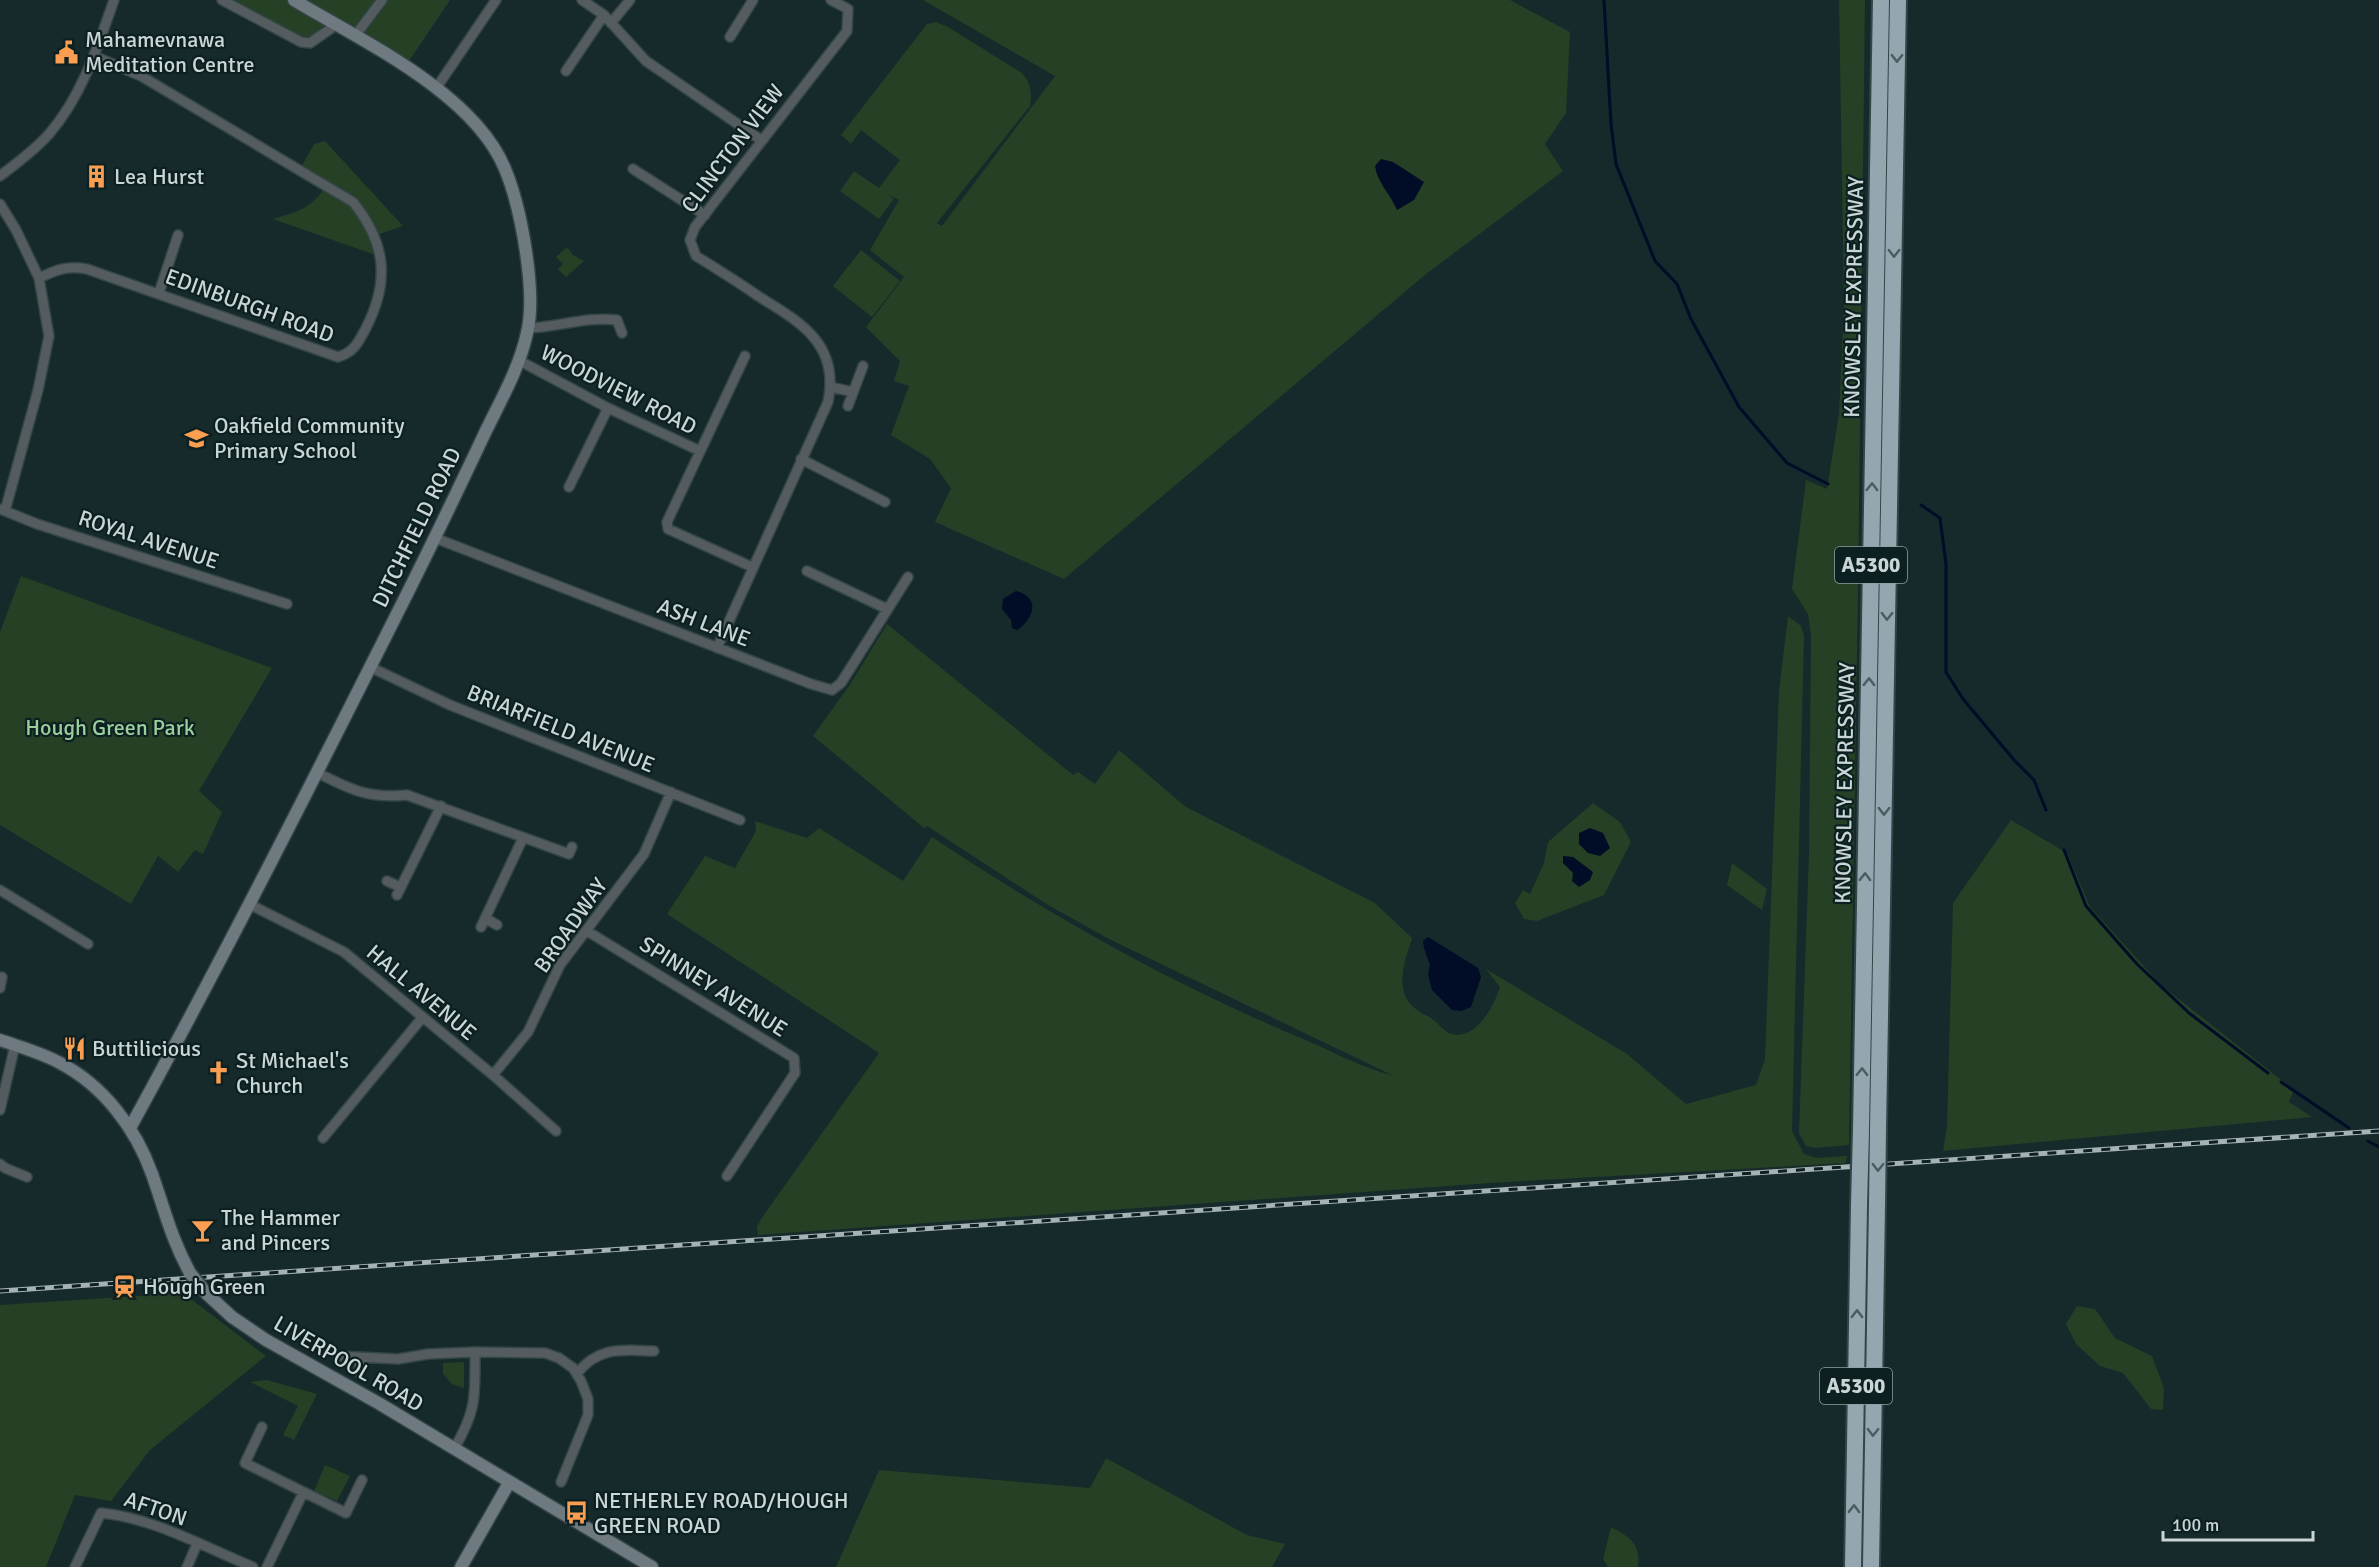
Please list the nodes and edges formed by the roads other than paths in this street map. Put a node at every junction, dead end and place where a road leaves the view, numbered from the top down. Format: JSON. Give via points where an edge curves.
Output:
{"nodes":[{"id":1,"x":114,"y":0,"type":"edge"},
{"id":2,"x":222,"y":0,"type":"edge"},
{"id":3,"x":294,"y":0,"type":"edge"},
{"id":4,"x":382,"y":0,"type":"edge"},
{"id":5,"x":496,"y":0,"type":"edge"},
{"id":6,"x":582,"y":0,"type":"edge"},
{"id":7,"x":630,"y":0,"type":"edge"},
{"id":8,"x":753,"y":0,"type":"edge"},
{"id":9,"x":831,"y":0,"type":"edge"},
{"id":10,"x":1881,"y":0,"type":"edge"},
{"id":11,"x":1898,"y":0,"type":"edge"},
{"id":12,"x":604,"y":15,"type":"junction"},
{"id":13,"x":612,"y":22,"type":"junction"},
{"id":14,"x":336,"y":25,"type":"junction"},
{"id":15,"x":355,"y":36,"type":"junction"},
{"id":16,"x":730,"y":37,"type":"dead end"},
{"id":17,"x":94,"y":56,"type":"junction"},
{"id":18,"x":566,"y":71,"type":"dead end"},
{"id":19,"x":436,"y":87,"type":"junction"},
{"id":20,"x":761,"y":140,"type":"junction"},
{"id":21,"x":633,"y":169,"type":"dead end"},
{"id":22,"x":0,"y":176,"type":"edge"},
{"id":23,"x":0,"y":204,"type":"edge"},
{"id":24,"x":705,"y":215,"type":"junction"},
{"id":25,"x":178,"y":235,"type":"dead end"},
{"id":26,"x":39,"y":278,"type":"junction"},
{"id":27,"x":159,"y":293,"type":"junction"},
{"id":28,"x":529,"y":328,"type":"junction"},
{"id":29,"x":622,"y":333,"type":"dead end"},
{"id":30,"x":745,"y":356,"type":"dead end"},
{"id":31,"x":520,"y":361,"type":"junction"},
{"id":32,"x":863,"y":366,"type":"dead end"},
{"id":33,"x":831,"y":387,"type":"junction"},
{"id":34,"x":853,"y":392,"type":"junction"},
{"id":35,"x":848,"y":406,"type":"dead end"},
{"id":36,"x":608,"y":408,"type":"junction"},
{"id":37,"x":700,"y":451,"type":"junction"},
{"id":38,"x":801,"y":459,"type":"junction"},
{"id":39,"x":569,"y":488,"type":"dead end"},
{"id":40,"x":885,"y":502,"type":"dead end"},
{"id":41,"x":2,"y":510,"type":"edge"},
{"id":42,"x":435,"y":538,"type":"junction"},
{"id":43,"x":752,"y":567,"type":"junction"},
{"id":44,"x":807,"y":571,"type":"dead end"},
{"id":45,"x":908,"y":577,"type":"dead end"},
{"id":46,"x":287,"y":604,"type":"dead end"},
{"id":47,"x":887,"y":609,"type":"junction"},
{"id":48,"x":717,"y":648,"type":"junction"},
{"id":49,"x":370,"y":667,"type":"junction"},
{"id":50,"x":316,"y":772,"type":"junction"},
{"id":51,"x":671,"y":792,"type":"junction"},
{"id":52,"x":441,"y":806,"type":"junction"},
{"id":53,"x":740,"y":820,"type":"dead end"},
{"id":54,"x":523,"y":838,"type":"junction"},
{"id":55,"x":572,"y":847,"type":"dead end"},
{"id":56,"x":387,"y":881,"type":"dead end"},
{"id":57,"x":0,"y":890,"type":"edge"},
{"id":58,"x":249,"y":904,"type":"junction"},
{"id":59,"x":497,"y":925,"type":"dead end"},
{"id":60,"x":587,"y":931,"type":"junction"},
{"id":61,"x":88,"y":944,"type":"dead end"},
{"id":62,"x":3,"y":977,"type":"dead end"},
{"id":63,"x":0,"y":988,"type":"edge"},
{"id":64,"x":422,"y":1018,"type":"junction"},
{"id":65,"x":0,"y":1040,"type":"edge"},
{"id":66,"x":15,"y":1045,"type":"junction"},
{"id":67,"x":493,"y":1075,"type":"junction"},
{"id":68,"x":0,"y":1110,"type":"edge"},
{"id":69,"x":130,"y":1128,"type":"junction"},
{"id":70,"x":556,"y":1131,"type":"dead end"},
{"id":71,"x":323,"y":1138,"type":"dead end"},
{"id":72,"x":0,"y":1164,"type":"edge"},
{"id":73,"x":727,"y":1176,"type":"dead end"},
{"id":74,"x":27,"y":1177,"type":"dead end"},
{"id":75,"x":654,"y":1351,"type":"dead end"},
{"id":76,"x":475,"y":1352,"type":"junction"},
{"id":77,"x":338,"y":1356,"type":"dead end"},
{"id":78,"x":360,"y":1358,"type":"junction"},
{"id":79,"x":359,"y":1372,"type":"dead end"},
{"id":80,"x":576,"y":1373,"type":"junction"},
{"id":81,"x":262,"y":1427,"type":"dead end"},
{"id":82,"x":454,"y":1449,"type":"junction"},
{"id":83,"x":362,"y":1480,"type":"dead end"},
{"id":84,"x":561,"y":1482,"type":"dead end"},
{"id":85,"x":509,"y":1483,"type":"junction"},
{"id":86,"x":303,"y":1493,"type":"junction"},
{"id":87,"x":197,"y":1544,"type":"junction"},
{"id":88,"x":75,"y":1567,"type":"edge"},
{"id":89,"x":187,"y":1567,"type":"edge"},
{"id":90,"x":253,"y":1567,"type":"edge"},
{"id":91,"x":267,"y":1567,"type":"edge"},
{"id":92,"x":461,"y":1567,"type":"edge"},
{"id":93,"x":652,"y":1567,"type":"edge"},
{"id":94,"x":1853,"y":1567,"type":"edge"},
{"id":95,"x":1871,"y":1567,"type":"edge"}],
"edges":[{"from":1,"to":17,"type":"street"},
{"from":2,"to":14,"type":"street","via":[[301,42],[310,43]]},
{"from":3,"to":14,"type":"street","name":"DITCHFIELD ROAD"},
{"from":4,"to":15,"type":"street"},
{"from":5,"to":19,"type":"street"},
{"from":6,"to":12,"type":"street"},
{"from":7,"to":13,"type":"street"},
{"from":8,"to":16,"type":"street"},
{"from":9,"to":20,"type":"street","name":"CLINCTON VIEW","via":[[848,9],[847,31]]},
{"from":94,"to":10,"type":"highway","name":"KNOWSLEY EXPRESSWAY","number":"A5300","one_way":true,"bridge":true},
{"from":11,"to":95,"type":"highway","name":"KNOWSLEY EXPRESSWAY","number":"A5300","one_way":true,"bridge":true},
{"from":12,"to":13,"type":"street"},
{"from":12,"to":18,"type":"street"},
{"from":13,"to":20,"type":"street","via":[[646,61]]},
{"from":14,"to":15,"type":"street","name":"DITCHFIELD ROAD"},
{"from":15,"to":19,"type":"street","name":"DITCHFIELD ROAD"},
{"from":17,"to":22,"type":"street","via":[[76,94],[50,133]]},
{"from":17,"to":27,"type":"street","name":"EDINBURGH ROAD","via":[[141,76],[353,202],[370,226],[383,270],[379,296],[357,347],[338,357]]},
{"from":19,"to":28,"type":"street","name":"DITCHFIELD ROAD","via":[[461,107],[494,148],[505,169],[523,228]]},
{"from":20,"to":24,"type":"street","name":"CLINCTON VIEW"},
{"from":21,"to":24,"type":"street"},
{"from":23,"to":26,"type":"street"},
{"from":24,"to":33,"type":"street","name":"CLINCTON VIEW","via":[[690,240],[696,256],[804,324],[830,370]]},
{"from":25,"to":27,"type":"street"},
{"from":26,"to":27,"type":"street","name":"EDINBURGH ROAD","via":[[74,266]]},
{"from":26,"to":41,"type":"street","via":[[49,336],[38,390]]},
{"from":28,"to":29,"type":"street","via":[[602,318],[617,320]]},
{"from":28,"to":31,"type":"street","name":"DITCHFIELD ROAD"},
{"from":30,"to":37,"type":"street"},
{"from":31,"to":36,"type":"street","name":"WOODVIEW ROAD"},
{"from":31,"to":42,"type":"street","name":"DITCHFIELD ROAD"},
{"from":32,"to":34,"type":"street"},
{"from":33,"to":34,"type":"street"},
{"from":33,"to":38,"type":"street"},
{"from":34,"to":35,"type":"street"},
{"from":36,"to":37,"type":"street","name":"WOODVIEW ROAD"},
{"from":36,"to":39,"type":"street"},
{"from":37,"to":43,"type":"street","via":[[667,522],[668,529]]},
{"from":38,"to":40,"type":"street"},
{"from":38,"to":43,"type":"street"},
{"from":41,"to":46,"type":"street","name":"ROYAL AVENUE"},
{"from":42,"to":48,"type":"street","name":"ASH LANE"},
{"from":42,"to":49,"type":"street","name":"DITCHFIELD ROAD"},
{"from":43,"to":48,"type":"street"},
{"from":44,"to":47,"type":"street"},
{"from":45,"to":47,"type":"street","name":"ASH LANE"},
{"from":47,"to":48,"type":"street","name":"ASH LANE","via":[[841,683],[832,690]]},
{"from":49,"to":50,"type":"street","name":"DITCHFIELD ROAD"},
{"from":49,"to":51,"type":"street","name":"BRIARFIELD AVENUE","via":[[450,705]]},
{"from":50,"to":52,"type":"street","via":[[366,795],[407,795]]},
{"from":50,"to":58,"type":"street","name":"DITCHFIELD ROAD"},
{"from":51,"to":53,"type":"street","name":"BRIARFIELD AVENUE"},
{"from":51,"to":60,"type":"street","name":"BROADWAY","via":[[644,854]]},
{"from":52,"to":54,"type":"street"},
{"from":52,"to":56,"type":"street","via":[[399,891]]},
{"from":54,"to":55,"type":"street","via":[[569,854]]},
{"from":54,"to":59,"type":"street","via":[[483,922]]},
{"from":57,"to":61,"type":"street"},
{"from":58,"to":64,"type":"street","name":"HALL AVENUE","via":[[344,952]]},
{"from":58,"to":69,"type":"street","name":"DITCHFIELD ROAD"},
{"from":60,"to":67,"type":"street","name":"BROADWAY","via":[[560,964],[528,1032]]},
{"from":60,"to":73,"type":"street","name":"SPINNEY AVENUE","via":[[794,1058],[795,1073]]},
{"from":62,"to":63,"type":"street"},
{"from":64,"to":67,"type":"street","name":"HALL AVENUE"},
{"from":64,"to":71,"type":"street"},
{"from":65,"to":66,"type":"street","name":"LIVERPOOL ROAD"},
{"from":66,"to":68,"type":"street"},
{"from":66,"to":69,"type":"street","name":"LIVERPOOL ROAD","via":[[70,1068],[100,1092]]},
{"from":67,"to":70,"type":"street","name":"HALL AVENUE"},
{"from":69,"to":82,"type":"street","name":"LIVERPOOL ROAD","bridge":true,"via":[[152,1174],[172,1238],[190,1273],[222,1310]]},
{"from":72,"to":74,"type":"street"},
{"from":75,"to":80,"type":"street","via":[[601,1353]]},
{"from":76,"to":78,"type":"street"},
{"from":76,"to":80,"type":"street","via":[[544,1353],[559,1358]]},
{"from":76,"to":82,"type":"street","via":[[471,1416]]},
{"from":77,"to":78,"type":"street"},
{"from":78,"to":79,"type":"street"},
{"from":80,"to":84,"type":"street","via":[[588,1400],[588,1415]]},
{"from":81,"to":86,"type":"street","via":[[244,1462]]},
{"from":82,"to":85,"type":"street","name":"LIVERPOOL ROAD"},
{"from":83,"to":86,"type":"street","via":[[346,1513]]},
{"from":85,"to":92,"type":"street"},
{"from":85,"to":93,"type":"street","name":"LIVERPOOL ROAD"},
{"from":86,"to":91,"type":"street"},
{"from":87,"to":88,"type":"street","name":"AFTON","via":[[144,1522],[101,1512]]},
{"from":87,"to":89,"type":"street"},
{"from":87,"to":90,"type":"street","name":"AFTON"}]}
